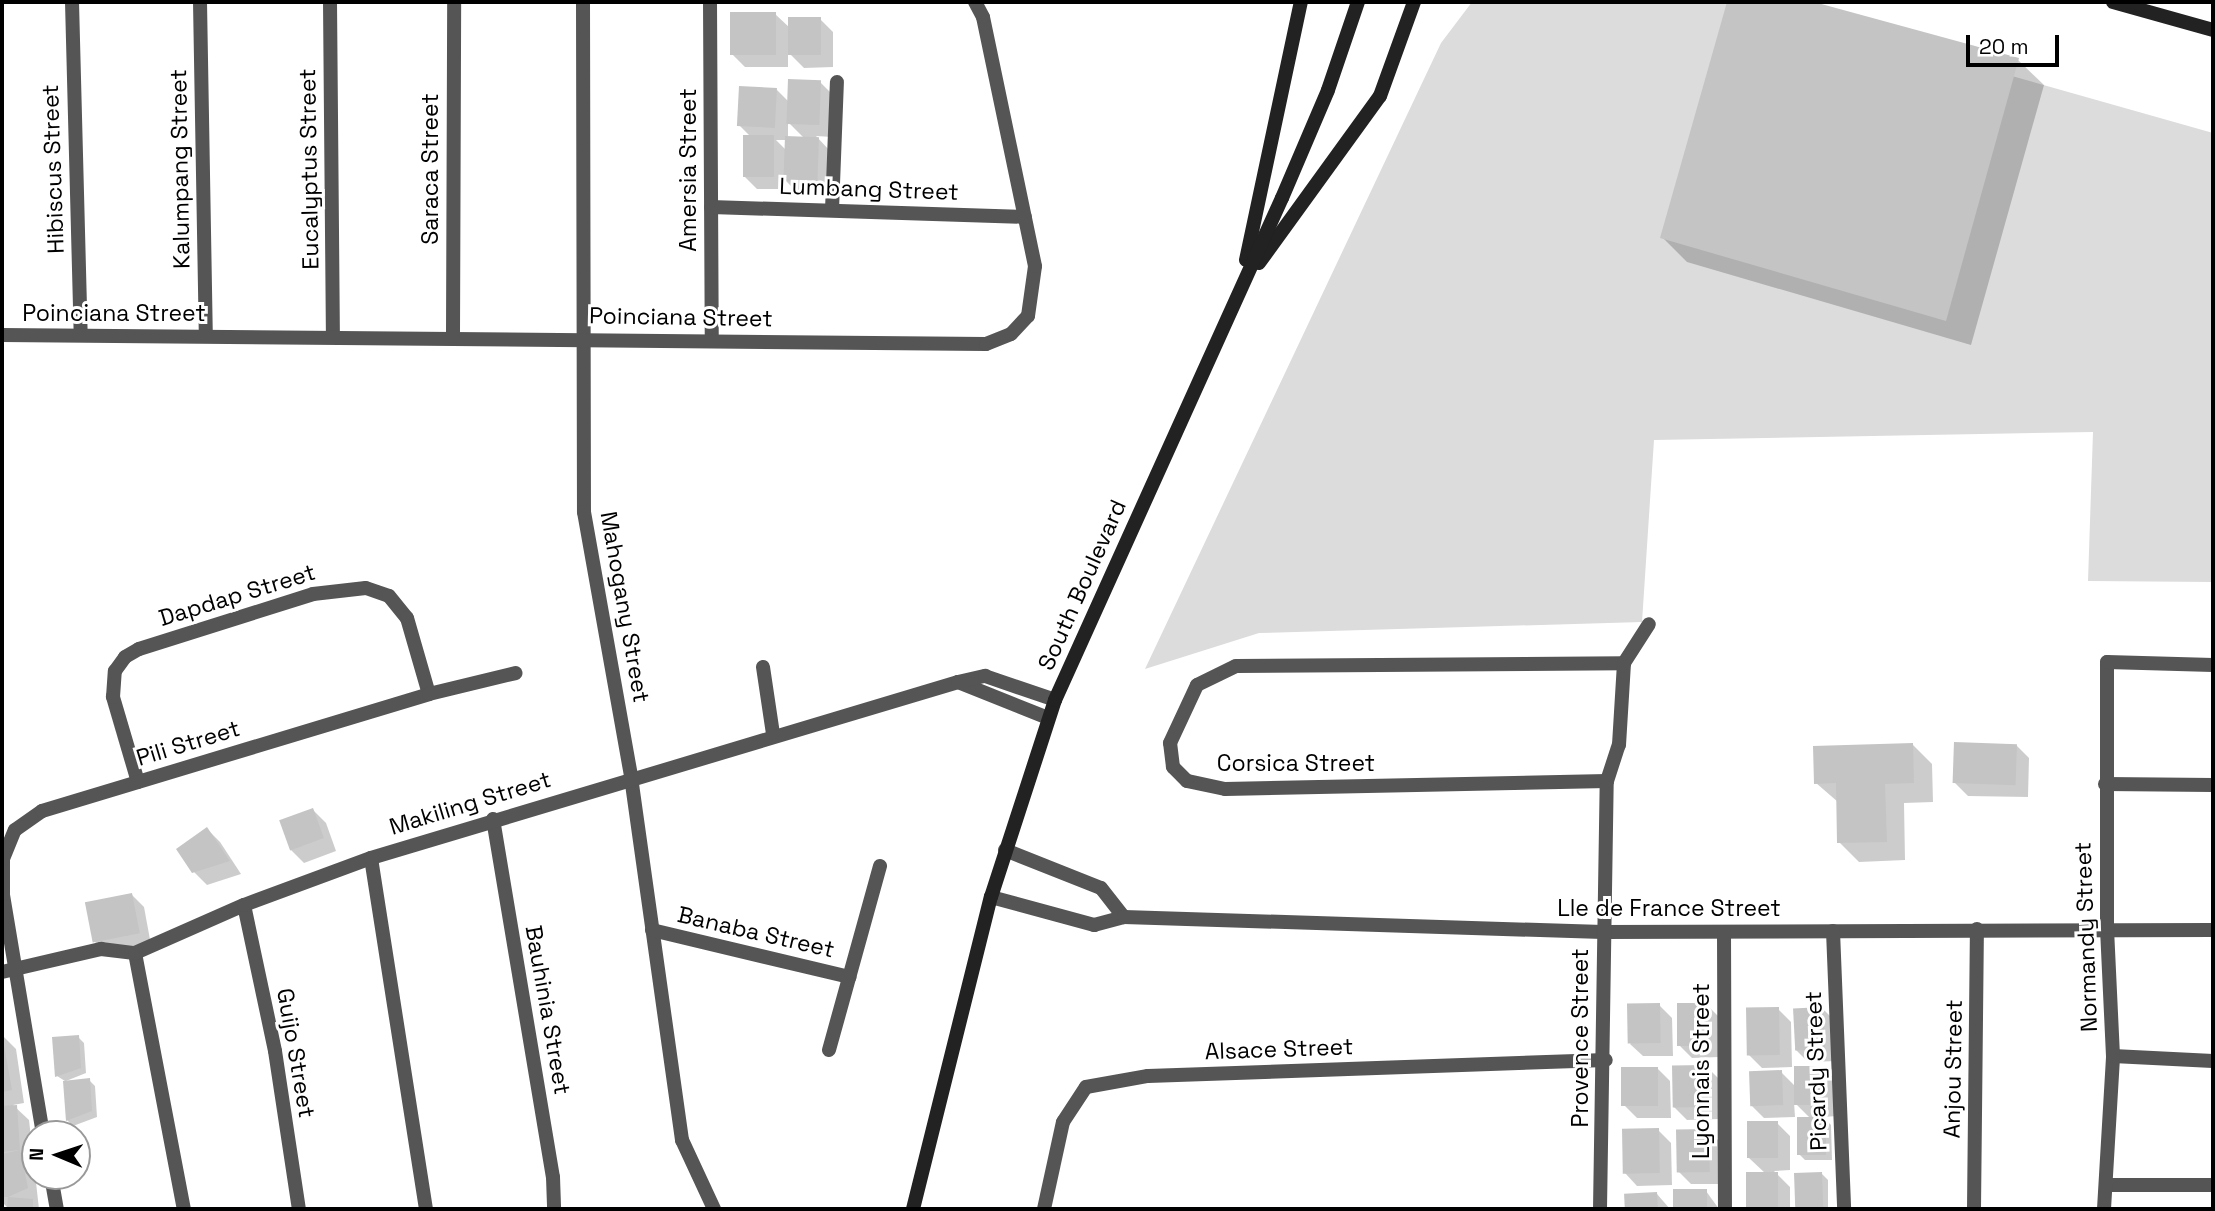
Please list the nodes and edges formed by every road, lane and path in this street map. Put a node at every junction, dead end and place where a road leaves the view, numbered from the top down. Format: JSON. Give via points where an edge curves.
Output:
{"nodes":[{"id":1,"x":72,"y":2,"type":"edge"},
{"id":2,"x":200,"y":2,"type":"edge"},
{"id":3,"x":330,"y":2,"type":"edge"},
{"id":4,"x":454,"y":2,"type":"edge"},
{"id":5,"x":583,"y":2,"type":"edge"},
{"id":6,"x":710,"y":2,"type":"edge"},
{"id":7,"x":975,"y":2,"type":"edge"},
{"id":8,"x":1301,"y":2,"type":"edge"},
{"id":9,"x":1358,"y":2,"type":"edge"},
{"id":10,"x":1414,"y":2,"type":"edge"},
{"id":11,"x":2113,"y":2,"type":"edge"},
{"id":12,"x":2213,"y":30,"type":"edge"},
{"id":13,"x":837,"y":82,"type":"dead end"},
{"id":14,"x":711,"y":206,"type":"junction"},
{"id":15,"x":832,"y":210,"type":"junction"},
{"id":16,"x":1026,"y":218,"type":"junction"},
{"id":17,"x":1242,"y":282,"type":"junction"},
{"id":18,"x":2,"y":335,"type":"edge"},
{"id":19,"x":81,"y":335,"type":"junction"},
{"id":20,"x":206,"y":335,"type":"junction"},
{"id":21,"x":333,"y":336,"type":"junction"},
{"id":22,"x":453,"y":336,"type":"junction"},
{"id":23,"x":580,"y":338,"type":"junction"},
{"id":24,"x":712,"y":339,"type":"junction"},
{"id":25,"x":1649,"y":624,"type":"dead end"},
{"id":26,"x":1624,"y":663,"type":"junction"},
{"id":27,"x":2213,"y":665,"type":"edge"},
{"id":28,"x":763,"y":667,"type":"dead end"},
{"id":29,"x":516,"y":673,"type":"dead end"},
{"id":30,"x":958,"y":682,"type":"junction"},
{"id":31,"x":429,"y":694,"type":"junction"},
{"id":32,"x":1055,"y":701,"type":"junction"},
{"id":33,"x":1048,"y":718,"type":"junction"},
{"id":34,"x":773,"y":734,"type":"junction"},
{"id":35,"x":631,"y":777,"type":"junction"},
{"id":36,"x":1607,"y":781,"type":"junction"},
{"id":37,"x":138,"y":782,"type":"junction"},
{"id":38,"x":2105,"y":784,"type":"junction"},
{"id":39,"x":2213,"y":785,"type":"edge"},
{"id":40,"x":493,"y":819,"type":"junction"},
{"id":41,"x":1005,"y":850,"type":"junction"},
{"id":42,"x":371,"y":858,"type":"junction"},
{"id":43,"x":880,"y":866,"type":"dead end"},
{"id":44,"x":991,"y":897,"type":"junction"},
{"id":45,"x":244,"y":905,"type":"junction"},
{"id":46,"x":1124,"y":917,"type":"junction"},
{"id":47,"x":2107,"y":927,"type":"junction"},
{"id":48,"x":1978,"y":929,"type":"junction"},
{"id":49,"x":652,"y":930,"type":"junction"},
{"id":50,"x":2213,"y":930,"type":"edge"},
{"id":51,"x":1833,"y":931,"type":"junction"},
{"id":52,"x":1603,"y":932,"type":"junction"},
{"id":53,"x":1724,"y":932,"type":"junction"},
{"id":54,"x":135,"y":953,"type":"junction"},
{"id":55,"x":7,"y":971,"type":"edge"},
{"id":56,"x":849,"y":977,"type":"junction"},
{"id":57,"x":829,"y":1050,"type":"dead end"},
{"id":58,"x":2113,"y":1056,"type":"junction"},
{"id":59,"x":1606,"y":1060,"type":"junction"},
{"id":60,"x":2213,"y":1061,"type":"edge"},
{"id":61,"x":40,"y":1120,"type":"edge"},
{"id":62,"x":2106,"y":1185,"type":"junction"},
{"id":63,"x":2213,"y":1185,"type":"edge"},
{"id":64,"x":54,"y":1190,"type":"edge"},
{"id":65,"x":57,"y":1209,"type":"edge"},
{"id":66,"x":184,"y":1209,"type":"edge"},
{"id":67,"x":299,"y":1209,"type":"edge"},
{"id":68,"x":426,"y":1209,"type":"edge"},
{"id":69,"x":554,"y":1209,"type":"edge"},
{"id":70,"x":714,"y":1209,"type":"edge"},
{"id":71,"x":912,"y":1209,"type":"edge"},
{"id":72,"x":1044,"y":1209,"type":"edge"},
{"id":73,"x":1600,"y":1209,"type":"edge"},
{"id":74,"x":1725,"y":1209,"type":"edge"},
{"id":75,"x":1844,"y":1209,"type":"edge"},
{"id":76,"x":1974,"y":1209,"type":"edge"},
{"id":77,"x":2104,"y":1209,"type":"edge"}],
"edges":[{"from":1,"to":19,"type":"street","name":"Hibiscus Street"},
{"from":2,"to":20,"type":"street","name":"Kalumpang Street"},
{"from":3,"to":21,"type":"street","name":"Eucalyptus Street"},
{"from":4,"to":22,"type":"street","name":"Saraca Street"},
{"from":5,"to":23,"type":"street","name":"Mahogany Street"},
{"from":6,"to":14,"type":"street","name":"Amersia Street"},
{"from":7,"to":16,"type":"street","name":"Poinciana Street","via":[[983,18]]},
{"from":8,"to":17,"type":"main road"},
{"from":9,"to":17,"type":"main road","name":"South Boulevard","via":[[1328,90]]},
{"from":10,"to":17,"type":"main road","via":[[1380,96]]},
{"from":11,"to":12,"type":"main road"},
{"from":13,"to":15,"type":"street"},
{"from":14,"to":15,"type":"street","name":"Lumbang Street"},
{"from":14,"to":24,"type":"street","name":"Amersia Street"},
{"from":15,"to":16,"type":"street","name":"Lumbang Street"},
{"from":16,"to":24,"type":"street","name":"Poinciana Street","via":[[1035,266],[1028,316],[1011,334],[986,344]]},
{"from":17,"to":32,"type":"main road","name":"South Boulevard"},
{"from":18,"to":19,"type":"street","name":"Poinciana Street"},
{"from":19,"to":20,"type":"street","name":"Poinciana Street"},
{"from":20,"to":21,"type":"street","name":"Poinciana Street"},
{"from":21,"to":22,"type":"street","name":"Poinciana Street"},
{"from":22,"to":23,"type":"street","name":"Poinciana Street"},
{"from":23,"to":24,"type":"street","name":"Poinciana Street"},
{"from":23,"to":35,"type":"street","name":"Mahogany Street","via":[[584,512]]},
{"from":25,"to":26,"type":"street","name":"Provence Street"},
{"from":26,"to":36,"type":"street","name":"Provence Street","via":[[1619,745]]},
{"from":26,"to":36,"type":"street","name":"Corsica Street","via":[[1236,666],[1197,685],[1170,743],[1173,767],[1187,781],[1225,789]]},
{"from":27,"to":38,"type":"street","name":"Normandy Street","via":[[2107,662]]},
{"from":28,"to":34,"type":"street"},
{"from":29,"to":31,"type":"street","name":"Pili Street"},
{"from":30,"to":32,"type":"street","name":"Makiling Street","via":[[985,676]]},
{"from":30,"to":33,"type":"street"},
{"from":30,"to":34,"type":"street","name":"Makiling Street"},
{"from":31,"to":37,"type":"street","name":"Pili Street"},
{"from":31,"to":37,"type":"street","name":"Dapdap Street","via":[[407,618],[389,596],[354,588],[313,594],[125,657],[115,671],[113,697]]},
{"from":32,"to":33,"type":"main road","name":"South Boulevard"},
{"from":33,"to":41,"type":"main road","name":"South Boulevard"},
{"from":34,"to":35,"type":"street","name":"Makiling Street"},
{"from":35,"to":40,"type":"street","name":"Makiling Street"},
{"from":35,"to":49,"type":"street","name":"Mahogany Street"},
{"from":36,"to":52,"type":"street","name":"Provence Street"},
{"from":37,"to":55,"type":"street","name":"Pili Street","via":[[42,811],[15,830],[3,859]]},
{"from":38,"to":39,"type":"street"},
{"from":38,"to":47,"type":"street","name":"Normandy Street"},
{"from":40,"to":42,"type":"street","name":"Makiling Street"},
{"from":40,"to":69,"type":"street","name":"Bauhinia Street","via":[[553,1177]]},
{"from":41,"to":44,"type":"main road","name":"South Boulevard"},
{"from":41,"to":46,"type":"street","via":[[1101,888]]},
{"from":42,"to":45,"type":"street","name":"Makiling Street"},
{"from":42,"to":68,"type":"street"},
{"from":43,"to":56,"type":"street","name":"Banaba Street"},
{"from":44,"to":46,"type":"street","name":"Lle de France Street","via":[[1094,925]]},
{"from":44,"to":71,"type":"main road","name":"South Boulevard"},
{"from":45,"to":54,"type":"street","name":"Makiling Street"},
{"from":45,"to":67,"type":"street","name":"Guijo Street","via":[[275,1051]]},
{"from":46,"to":52,"type":"street","name":"Lle de France Street"},
{"from":47,"to":48,"type":"street","name":"Lle de France Street"},
{"from":47,"to":50,"type":"street","name":"Lle de France Street"},
{"from":47,"to":58,"type":"street","name":"Normandy Street"},
{"from":48,"to":51,"type":"street","name":"Lle de France Street"},
{"from":48,"to":76,"type":"street","name":"Anjou Street"},
{"from":49,"to":56,"type":"street","name":"Banaba Street"},
{"from":49,"to":70,"type":"street","name":"Mahogany Street","via":[[682,1140]]},
{"from":51,"to":53,"type":"street","name":"Lle de France Street"},
{"from":51,"to":75,"type":"street","name":"Picardy Street"},
{"from":52,"to":53,"type":"street","name":"Lle de France Street"},
{"from":52,"to":59,"type":"street","name":"Provence Street"},
{"from":53,"to":74,"type":"street","name":"Lyonnais Street"},
{"from":54,"to":55,"type":"street","via":[[101,949]]},
{"from":54,"to":66,"type":"street"},
{"from":55,"to":61,"type":"street","name":"Pili Street"},
{"from":56,"to":57,"type":"street","name":"Banaba Street"},
{"from":58,"to":60,"type":"street"},
{"from":58,"to":62,"type":"street","name":"Normandy Street"},
{"from":59,"to":72,"type":"street","name":"Alsace Street","via":[[1148,1076],[1086,1087],[1063,1122]]},
{"from":59,"to":73,"type":"street","name":"Provence Street"},
{"from":62,"to":63,"type":"street"},
{"from":62,"to":77,"type":"street","name":"Normandy Street"},
{"from":64,"to":65,"type":"street"}]}
